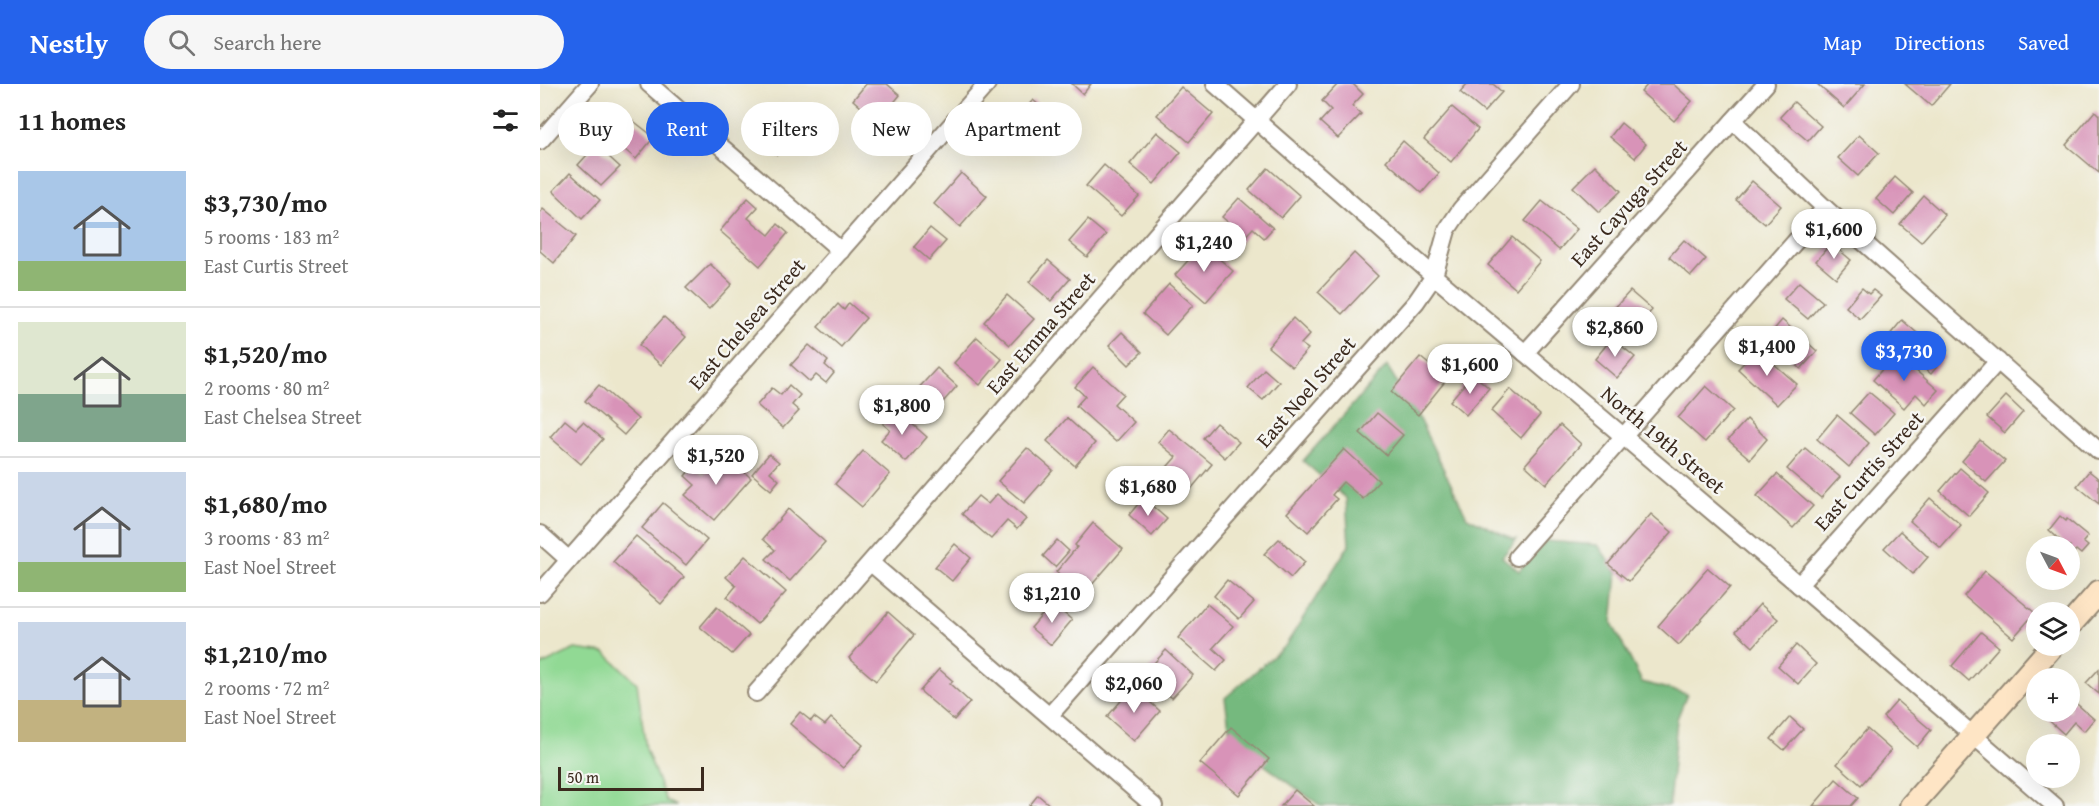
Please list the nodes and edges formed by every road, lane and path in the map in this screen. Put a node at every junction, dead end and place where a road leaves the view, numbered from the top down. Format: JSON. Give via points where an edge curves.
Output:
{"nodes":[{"id":1,"x":590,"y":84,"type":"edge"},
{"id":2,"x":649,"y":84,"type":"edge"},
{"id":3,"x":987,"y":84,"type":"edge"},
{"id":4,"x":1215,"y":84,"type":"edge"},
{"id":5,"x":1288,"y":84,"type":"edge"},
{"id":6,"x":1571,"y":84,"type":"edge"},
{"id":7,"x":1767,"y":84,"type":"edge"},
{"id":8,"x":1257,"y":120,"type":"junction"},
{"id":9,"x":1733,"y":121,"type":"junction"},
{"id":10,"x":540,"y":141,"type":"edge"},
{"id":11,"x":1825,"y":208,"type":"junction"},
{"id":12,"x":841,"y":251,"type":"junction"},
{"id":13,"x":1434,"y":276,"type":"junction"},
{"id":14,"x":1525,"y":352,"type":"junction"},
{"id":15,"x":1998,"y":361,"type":"junction"},
{"id":16,"x":1623,"y":435,"type":"junction"},
{"id":17,"x":2099,"y":451,"type":"edge"},
{"id":18,"x":540,"y":534,"type":"edge"},
{"id":19,"x":1517,"y":556,"type":"dead end"},
{"id":20,"x":569,"y":560,"type":"junction"},
{"id":21,"x":871,"y":563,"type":"junction"},
{"id":22,"x":1798,"y":585,"type":"junction"},
{"id":23,"x":2099,"y":592,"type":"edge"},
{"id":24,"x":540,"y":593,"type":"edge"},
{"id":25,"x":2080,"y":614,"type":"edge"},
{"id":26,"x":2043,"y":656,"type":"edge"},
{"id":27,"x":756,"y":693,"type":"dead end"},
{"id":28,"x":1050,"y":715,"type":"junction"},
{"id":29,"x":1974,"y":735,"type":"junction"},
{"id":30,"x":1154,"y":806,"type":"edge"},
{"id":31,"x":1911,"y":806,"type":"edge"},
{"id":32,"x":2055,"y":806,"type":"edge"}],
"edges":[{"from":1,"to":10,"type":"street"},
{"from":2,"to":12,"type":"street"},
{"from":3,"to":12,"type":"street","name":"East Chelsea Street"},
{"from":4,"to":8,"type":"street","name":"North 19th Street"},
{"from":5,"to":8,"type":"street","name":"East Emma Street"},
{"from":6,"to":13,"type":"street","name":"East Noel Street","via":[[1461,208],[1446,230]]},
{"from":7,"to":9,"type":"street","name":"East Cayuga Street"},
{"from":8,"to":13,"type":"street","name":"North 19th Street"},
{"from":8,"to":21,"type":"street","name":"East Emma Street"},
{"from":9,"to":11,"type":"street"},
{"from":9,"to":14,"type":"street","name":"East Cayuga Street"},
{"from":11,"to":15,"type":"street"},
{"from":11,"to":16,"type":"street"},
{"from":12,"to":20,"type":"street","name":"East Chelsea Street"},
{"from":13,"to":14,"type":"street","name":"North 19th Street"},
{"from":13,"to":28,"type":"street","name":"East Noel Street","via":[[1416,302]]},
{"from":14,"to":16,"type":"street","name":"North 19th Street"},
{"from":15,"to":17,"type":"street"},
{"from":15,"to":22,"type":"street","name":"East Curtis Street"},
{"from":16,"to":19,"type":"street"},
{"from":16,"to":22,"type":"street","name":"North 19th Street"},
{"from":18,"to":20,"type":"street"},
{"from":20,"to":24,"type":"street","name":"East Chelsea Street"},
{"from":21,"to":27,"type":"street","name":"East Emma Street"},
{"from":21,"to":28,"type":"street"},
{"from":22,"to":29,"type":"street","name":"North 19th Street"},
{"from":23,"to":25,"type":"street"},
{"from":26,"to":29,"type":"street"},
{"from":28,"to":30,"type":"street"},
{"from":29,"to":31,"type":"street"},
{"from":29,"to":32,"type":"street","name":"North 19th Street"}]}
